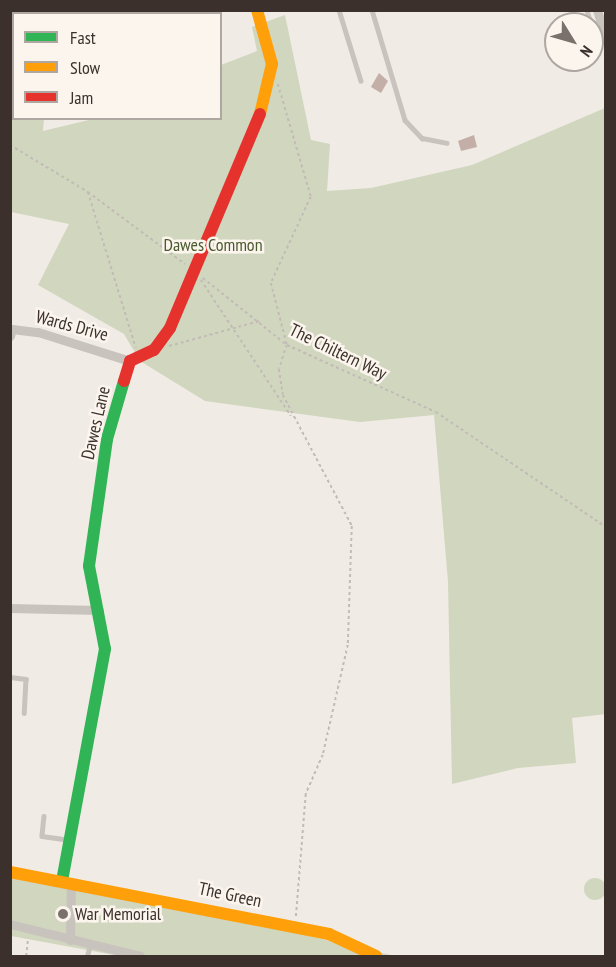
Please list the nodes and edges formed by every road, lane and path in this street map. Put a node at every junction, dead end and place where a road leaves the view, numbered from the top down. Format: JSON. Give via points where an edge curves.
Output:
{"nodes":[{"id":1,"x":256,"y":10,"type":"edge"},
{"id":2,"x":339,"y":10,"type":"edge"},
{"id":3,"x":372,"y":10,"type":"edge"},
{"id":4,"x":597,"y":10,"type":"edge"},
{"id":5,"x":606,"y":40,"type":"edge"},
{"id":6,"x":272,"y":64,"type":"junction"},
{"id":7,"x":361,"y":81,"type":"dead end"},
{"id":8,"x":447,"y":143,"type":"dead end"},
{"id":9,"x":10,"y":145,"type":"edge"},
{"id":10,"x":88,"y":192,"type":"junction"},
{"id":11,"x":196,"y":273,"type":"junction"},
{"id":12,"x":261,"y":320,"type":"junction"},
{"id":13,"x":233,"y":328,"type":"junction"},
{"id":14,"x":11,"y":331,"type":"edge"},
{"id":15,"x":287,"y":345,"type":"junction"},
{"id":16,"x":154,"y":350,"type":"junction"},
{"id":17,"x":134,"y":359,"type":"junction"},
{"id":18,"x":295,"y":422,"type":"junction"},
{"id":19,"x":606,"y":527,"type":"edge"},
{"id":20,"x":10,"y":608,"type":"edge"},
{"id":21,"x":99,"y":610,"type":"junction"},
{"id":22,"x":10,"y":677,"type":"edge"},
{"id":23,"x":24,"y":713,"type":"dead end"},
{"id":24,"x":45,"y":816,"type":"dead end"},
{"id":25,"x":70,"y":840,"type":"junction"},
{"id":26,"x":10,"y":872,"type":"edge"},
{"id":27,"x":67,"y":882,"type":"junction"},
{"id":28,"x":10,"y":924,"type":"edge"},
{"id":29,"x":295,"y":927,"type":"junction"},
{"id":30,"x":28,"y":928,"type":"junction"},
{"id":31,"x":70,"y":940,"type":"junction"},
{"id":32,"x":90,"y":945,"type":"junction"},
{"id":33,"x":26,"y":957,"type":"edge"},
{"id":34,"x":87,"y":957,"type":"edge"},
{"id":35,"x":140,"y":957,"type":"edge"},
{"id":36,"x":376,"y":957,"type":"edge"}],
"edges":[{"from":1,"to":6,"type":"street"},
{"from":2,"to":7,"type":"lane"},
{"from":3,"to":8,"type":"lane","via":[[405,120],[422,138]]},
{"from":4,"to":5,"type":"street"},
{"from":6,"to":11,"type":"street","via":[[260,116]]},
{"from":6,"to":15,"type":"path","via":[[311,197],[271,283]]},
{"from":9,"to":10,"type":"path","name":"The Chiltern Way"},
{"from":10,"to":11,"type":"path","name":"The Chiltern Way"},
{"from":10,"to":17,"type":"path"},
{"from":11,"to":12,"type":"path","name":"The Chiltern Way"},
{"from":11,"to":13,"type":"path"},
{"from":11,"to":16,"type":"street"},
{"from":12,"to":13,"type":"path"},
{"from":12,"to":15,"type":"path","name":"The Chiltern Way"},
{"from":13,"to":16,"type":"path"},
{"from":13,"to":18,"type":"path"},
{"from":14,"to":17,"type":"street","name":"Wards Drive","via":[[77,342]]},
{"from":15,"to":18,"type":"path","via":[[279,369]]},
{"from":15,"to":19,"type":"path","name":"The Chiltern Way","via":[[436,412]]},
{"from":16,"to":17,"type":"street"},
{"from":17,"to":21,"type":"street","name":"Dawes Lane","via":[[107,439],[89,566]]},
{"from":18,"to":29,"type":"path","via":[[351,526],[348,645],[323,754],[306,794]]},
{"from":20,"to":21,"type":"street"},
{"from":21,"to":25,"type":"street","name":"Dawes Lane","via":[[105,649]]},
{"from":22,"to":23,"type":"lane","via":[[26,679]]},
{"from":24,"to":25,"type":"lane","via":[[42,836]]},
{"from":25,"to":27,"type":"street","name":"Dawes Lane"},
{"from":26,"to":27,"type":"street","name":"The Green"},
{"from":27,"to":29,"type":"street","name":"The Green"},
{"from":27,"to":31,"type":"street"},
{"from":28,"to":30,"type":"street"},
{"from":29,"to":36,"type":"street","name":"The Green","via":[[329,933]]},
{"from":30,"to":31,"type":"street"},
{"from":30,"to":33,"type":"path"},
{"from":31,"to":32,"type":"street"},
{"from":32,"to":34,"type":"lane"},
{"from":32,"to":35,"type":"street"}]}
